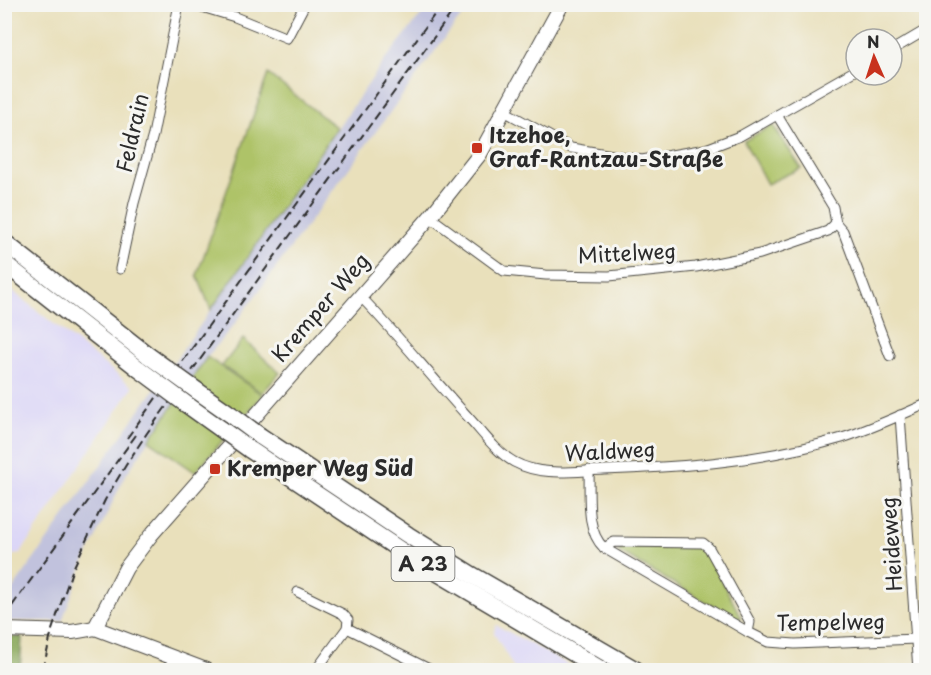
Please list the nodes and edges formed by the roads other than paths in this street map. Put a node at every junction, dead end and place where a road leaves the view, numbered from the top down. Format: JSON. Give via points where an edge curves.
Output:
{"nodes":[{"id":1,"x":179,"y":4,"type":"edge"},
{"id":2,"x":192,"y":4,"type":"edge"},
{"id":3,"x":305,"y":4,"type":"edge"},
{"id":4,"x":562,"y":4,"type":"edge"},
{"id":5,"x":927,"y":30,"type":"edge"},
{"id":6,"x":904,"y":43,"type":"edge"},
{"id":7,"x":844,"y":77,"type":"edge"},
{"id":8,"x":504,"y":111,"type":"junction"},
{"id":9,"x":777,"y":116,"type":"junction"},
{"id":10,"x":430,"y":217,"type":"junction"},
{"id":11,"x":836,"y":223,"type":"junction"},
{"id":12,"x":4,"y":242,"type":"edge"},
{"id":13,"x":4,"y":263,"type":"edge"},
{"id":14,"x":120,"y":269,"type":"dead end"},
{"id":15,"x":360,"y":296,"type":"junction"},
{"id":16,"x":890,"y":356,"type":"dead end"},
{"id":17,"x":144,"y":363,"type":"junction"},
{"id":18,"x":191,"y":397,"type":"junction"},
{"id":19,"x":927,"y":404,"type":"edge"},
{"id":20,"x":900,"y":415,"type":"junction"},
{"id":21,"x":589,"y":470,"type":"junction"},
{"id":22,"x":604,"y":548,"type":"junction"},
{"id":23,"x":298,"y":592,"type":"dead end"},
{"id":24,"x":95,"y":628,"type":"junction"},
{"id":25,"x":347,"y":628,"type":"junction"},
{"id":26,"x":4,"y":630,"type":"edge"},
{"id":27,"x":748,"y":632,"type":"junction"},
{"id":28,"x":916,"y":639,"type":"junction"},
{"id":29,"x":206,"y":670,"type":"edge"},
{"id":30,"x":316,"y":670,"type":"edge"},
{"id":31,"x":431,"y":670,"type":"edge"},
{"id":32,"x":602,"y":670,"type":"edge"},
{"id":33,"x":636,"y":670,"type":"edge"},
{"id":34,"x":918,"y":670,"type":"edge"}],
"edges":[{"from":1,"to":14,"type":"street","name":"Feldrain"},
{"from":2,"to":3,"type":"street","via":[[288,38]]},
{"from":4,"to":8,"type":"street","name":"Kremper Weg"},
{"from":5,"to":6,"type":"street"},
{"from":7,"to":9,"type":"street"},
{"from":8,"to":9,"type":"street","via":[[571,148],[642,160],[706,148]]},
{"from":8,"to":10,"type":"street","name":"Kremper Weg","via":[[480,154]]},
{"from":9,"to":11,"type":"street","via":[[833,207]]},
{"from":10,"to":11,"type":"street","name":"Mittelweg","via":[[504,272],[577,276],[618,276],[696,267],[775,249],[828,231]]},
{"from":10,"to":15,"type":"street","name":"Kremper Weg"},
{"from":11,"to":16,"type":"street","via":[[843,231]]},
{"from":12,"to":17,"type":"highway","number":"A 23"},
{"from":13,"to":17,"type":"highway","number":"A 23"},
{"from":15,"to":21,"type":"street","name":"Waldweg","via":[[501,453],[529,469]]},
{"from":15,"to":24,"type":"street","name":"Kremper Weg","via":[[135,556]]},
{"from":17,"to":18,"type":"highway","number":"A 23","bridge":true},
{"from":18,"to":32,"type":"highway","number":"A 23","bridge":true,"via":[[221,429],[406,554]]},
{"from":18,"to":33,"type":"highway","number":"A 23","bridge":true,"via":[[233,416],[408,535]]},
{"from":19,"to":20,"type":"street","name":"Waldweg"},
{"from":20,"to":21,"type":"street","name":"Waldweg","via":[[835,440],[740,461]]},
{"from":20,"to":28,"type":"street","name":"Heideweg"},
{"from":21,"to":22,"type":"street","via":[[592,531]]},
{"from":22,"to":27,"type":"street","name":"Tempelweg"},
{"from":22,"to":27,"type":"street","name":"Tempelweg","via":[[614,542],[703,543],[750,622]]},
{"from":23,"to":25,"type":"street","via":[[343,614],[348,620]]},
{"from":24,"to":26,"type":"street","via":[[72,632]]},
{"from":24,"to":29,"type":"street"},
{"from":25,"to":30,"type":"street"},
{"from":25,"to":31,"type":"street"},
{"from":27,"to":28,"type":"street","name":"Tempelweg","via":[[768,642],[795,644]]},
{"from":28,"to":34,"type":"street","name":"Heideweg"}]}
